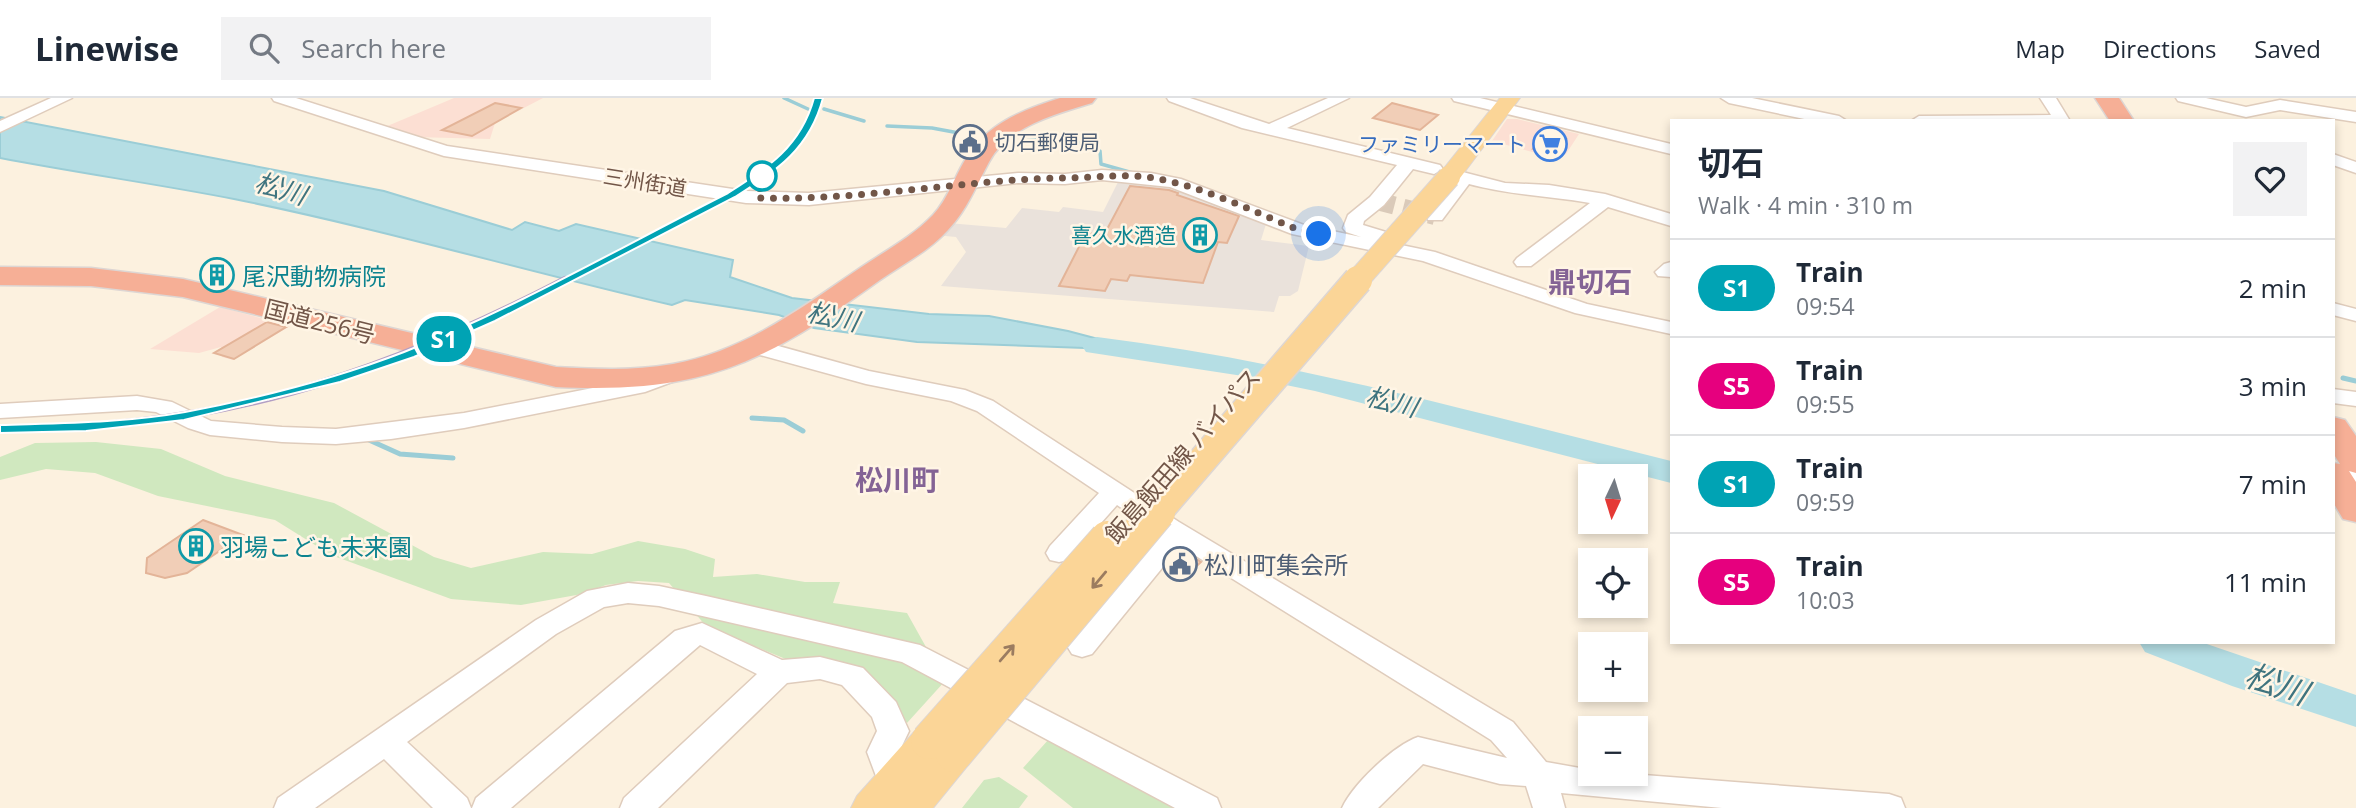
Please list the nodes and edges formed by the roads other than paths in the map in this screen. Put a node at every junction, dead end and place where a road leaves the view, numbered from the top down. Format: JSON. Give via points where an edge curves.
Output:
{"nodes":[{"id":1,"x":280,"y":98,"type":"edge"},
{"id":2,"x":1084,"y":98,"type":"edge"},
{"id":3,"x":1175,"y":98,"type":"edge"},
{"id":4,"x":1341,"y":98,"type":"edge"},
{"id":5,"x":1461,"y":98,"type":"edge"},
{"id":6,"x":1729,"y":98,"type":"edge"},
{"id":7,"x":2048,"y":98,"type":"edge"},
{"id":8,"x":2088,"y":98,"type":"edge"},
{"id":9,"x":2107,"y":98,"type":"edge"},
{"id":10,"x":2170,"y":98,"type":"edge"},
{"id":11,"x":2185,"y":98,"type":"edge"},
{"id":12,"x":58,"y":101,"type":"edge"},
{"id":13,"x":1496,"y":102,"type":"edge"},
{"id":14,"x":2356,"y":117,"type":"edge"},
{"id":15,"x":1829,"y":119,"type":"edge"},
{"id":16,"x":2061,"y":119,"type":"edge"},
{"id":17,"x":2101,"y":119,"type":"edge"},
{"id":18,"x":2121,"y":119,"type":"edge"},
{"id":19,"x":2226,"y":119,"type":"edge"},
{"id":20,"x":0,"y":127,"type":"edge"},
{"id":21,"x":1270,"y":130,"type":"junction"},
{"id":22,"x":1670,"y":149,"type":"edge"},
{"id":23,"x":2335,"y":160,"type":"edge"},
{"id":24,"x":2356,"y":168,"type":"edge"},
{"id":25,"x":1440,"y":172,"type":"junction"},
{"id":26,"x":965,"y":183,"type":"junction"},
{"id":27,"x":1605,"y":200,"type":"junction"},
{"id":28,"x":1435,"y":216,"type":"dead end"},
{"id":29,"x":1670,"y":220,"type":"edge"},
{"id":30,"x":1407,"y":251,"type":"junction"},
{"id":31,"x":1524,"y":262,"type":"dead end"},
{"id":32,"x":0,"y":276,"type":"edge"},
{"id":33,"x":2335,"y":310,"type":"edge"},
{"id":34,"x":2356,"y":315,"type":"edge"},
{"id":35,"x":1670,"y":328,"type":"edge"},
{"id":36,"x":766,"y":342,"type":"junction"},
{"id":37,"x":673,"y":374,"type":"junction"},
{"id":38,"x":2335,"y":396,"type":"edge"},
{"id":39,"x":2356,"y":400,"type":"edge"},
{"id":40,"x":0,"y":411,"type":"edge"},
{"id":41,"x":2335,"y":430,"type":"edge"},
{"id":42,"x":2356,"y":462,"type":"edge"},
{"id":43,"x":2335,"y":473,"type":"edge"},
{"id":44,"x":2335,"y":475,"type":"edge"},
{"id":45,"x":2356,"y":481,"type":"edge"},
{"id":46,"x":1115,"y":491,"type":"junction"},
{"id":47,"x":2356,"y":510,"type":"edge"},
{"id":48,"x":1177,"y":532,"type":"junction"},
{"id":49,"x":1059,"y":553,"type":"dead end"},
{"id":50,"x":1082,"y":646,"type":"dead end"},
{"id":51,"x":779,"y":672,"type":"junction"},
{"id":52,"x":385,"y":740,"type":"junction"},
{"id":53,"x":1537,"y":773,"type":"junction"},
{"id":54,"x":891,"y":800,"type":"edge"},
{"id":55,"x":290,"y":808,"type":"edge"},
{"id":56,"x":455,"y":808,"type":"edge"},
{"id":57,"x":488,"y":808,"type":"edge"},
{"id":58,"x":636,"y":808,"type":"edge"},
{"id":59,"x":1205,"y":808,"type":"edge"},
{"id":60,"x":1358,"y":808,"type":"edge"},
{"id":61,"x":1549,"y":808,"type":"edge"},
{"id":62,"x":1889,"y":808,"type":"edge"}],
"edges":[{"from":1,"to":26,"type":"street","name":"三州街道","via":[[444,150],[731,195],[809,199]]},
{"from":2,"to":26,"type":"highway","name":"国道256号","via":[[1006,130],[984,148]]},
{"from":3,"to":21,"type":"street"},
{"from":4,"to":21,"type":"street"},
{"from":5,"to":13,"type":"street"},
{"from":6,"to":15,"type":"street"},
{"from":7,"to":16,"type":"street"},
{"from":8,"to":17,"type":"highway"},
{"from":9,"to":18,"type":"highway"},
{"from":10,"to":19,"type":"street"},
{"from":11,"to":14,"type":"street","via":[[2246,112],[2280,105]]},
{"from":12,"to":20,"type":"street"},
{"from":13,"to":22,"type":"street"},
{"from":13,"to":25,"type":"main road","name":"飯島飯田線 バイパス"},
{"from":21,"to":25,"type":"street"},
{"from":23,"to":24,"type":"street"},
{"from":25,"to":27,"type":"street","via":[[1505,188]]},
{"from":25,"to":28,"type":"street"},
{"from":25,"to":30,"type":"street","via":[[1377,201],[1355,219],[1353,225],[1405,245]]},
{"from":25,"to":54,"type":"main road","name":"飯島飯田線 バイパス","bridge":true,"via":[[1256,396]]},
{"from":26,"to":30,"type":"street","name":"三州街道","via":[[1102,175],[1151,178],[1299,230]]},
{"from":26,"to":36,"type":"highway","name":"国道256号","via":[[952,209],[934,229]]},
{"from":27,"to":29,"type":"street"},
{"from":27,"to":31,"type":"street"},
{"from":30,"to":35,"type":"street","via":[[1582,309]]},
{"from":32,"to":37,"type":"highway","name":"国道256号","via":[[91,277],[183,288],[556,377]]},
{"from":33,"to":34,"type":"street"},
{"from":36,"to":37,"type":"highway","name":"国道256号"},
{"from":36,"to":46,"type":"street","via":[[836,369],[957,396],[985,407]]},
{"from":37,"to":40,"type":"street","via":[[645,385],[464,419],[346,435],[210,428],[160,406],[122,403]]},
{"from":38,"to":39,"type":"street"},
{"from":41,"to":42,"type":"highway"},
{"from":43,"to":45,"type":"street"},
{"from":44,"to":47,"type":"highway"},
{"from":46,"to":48,"type":"street"},
{"from":46,"to":49,"type":"street"},
{"from":48,"to":50,"type":"street"},
{"from":48,"to":53,"type":"street","via":[[1502,730]]},
{"from":51,"to":54,"type":"street","via":[[820,668],[852,676],[885,711],[893,731],[883,752]]},
{"from":51,"to":57,"type":"street","via":[[694,634]]},
{"from":51,"to":58,"type":"street"},
{"from":52,"to":55,"type":"street"},
{"from":52,"to":56,"type":"street"},
{"from":52,"to":59,"type":"street","via":[[571,611],[597,598],[641,594],[911,653]]},
{"from":53,"to":60,"type":"street","via":[[1500,771],[1418,750]]},
{"from":53,"to":61,"type":"street"},
{"from":53,"to":62,"type":"street","via":[[1570,782]]}]}
